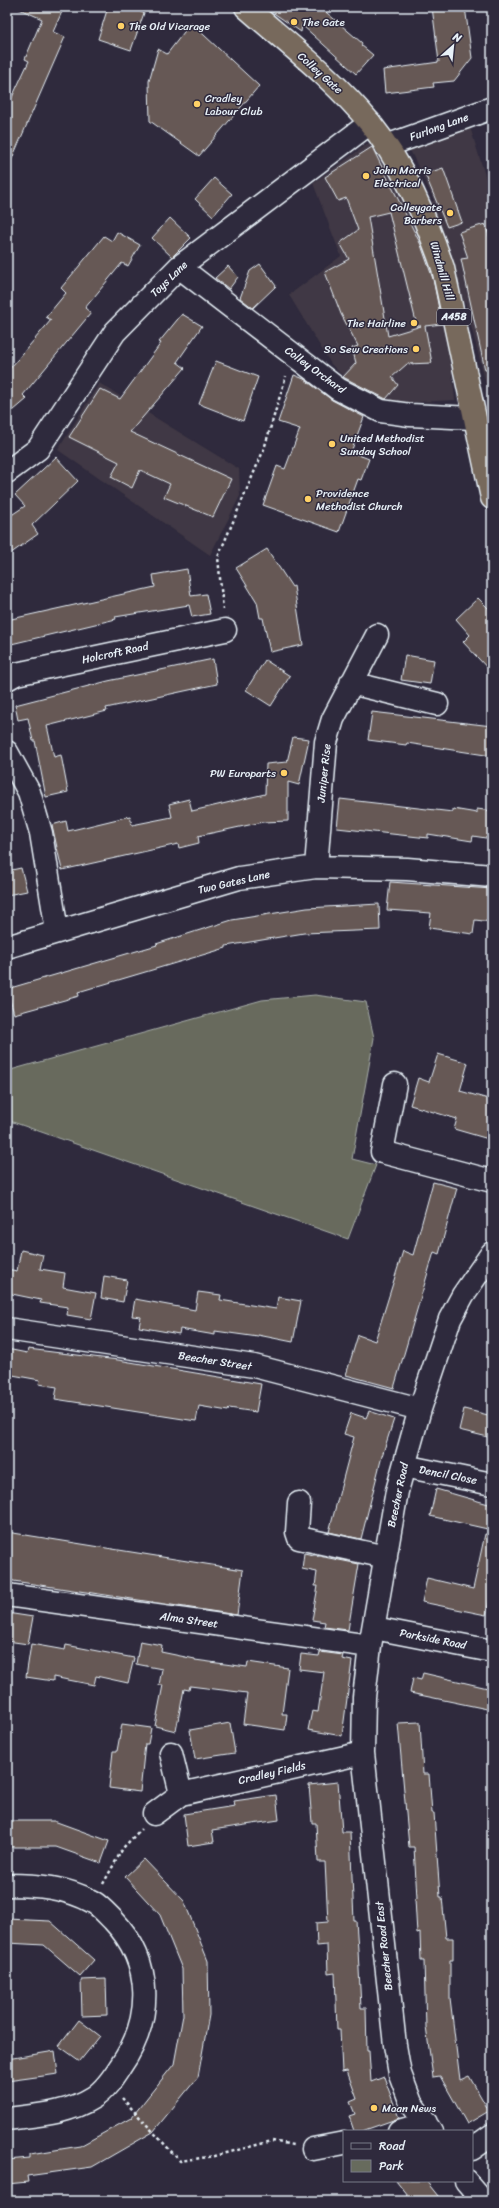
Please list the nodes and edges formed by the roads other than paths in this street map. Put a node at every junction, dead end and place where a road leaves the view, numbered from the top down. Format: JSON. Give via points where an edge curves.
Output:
{"nodes":[{"id":1,"x":246,"y":7,"type":"edge"},
{"id":2,"x":492,"y":108,"type":"edge"},
{"id":3,"x":370,"y":123,"type":"junction"},
{"id":4,"x":386,"y":146,"type":"junction"},
{"id":5,"x":180,"y":267,"type":"junction"},
{"id":6,"x":474,"y":418,"type":"junction"},
{"id":7,"x":7,"y":472,"type":"edge"},
{"id":8,"x":492,"y":498,"type":"edge"},
{"id":9,"x":225,"y":630,"type":"road end"},
{"id":10,"x":377,"y":635,"type":"dead end"},
{"id":11,"x":7,"y":679,"type":"edge"},
{"id":12,"x":351,"y":684,"type":"junction"},
{"id":13,"x":437,"y":704,"type":"dead end"},
{"id":14,"x":7,"y":752,"type":"edge"},
{"id":15,"x":316,"y":867,"type":"junction"},
{"id":16,"x":492,"y":876,"type":"edge"},
{"id":17,"x":57,"y":931,"type":"junction"},
{"id":18,"x":7,"y":947,"type":"edge"},
{"id":19,"x":395,"y":1084,"type":"dead end"},
{"id":20,"x":492,"y":1181,"type":"edge"},
{"id":21,"x":492,"y":1253,"type":"edge"},
{"id":22,"x":7,"y":1329,"type":"edge"},
{"id":23,"x":420,"y":1408,"type":"junction"},
{"id":24,"x":404,"y":1466,"type":"junction"},
{"id":25,"x":492,"y":1484,"type":"edge"},
{"id":26,"x":299,"y":1503,"type":"dead end"},
{"id":27,"x":386,"y":1557,"type":"junction"},
{"id":28,"x":7,"y":1595,"type":"edge"},
{"id":29,"x":372,"y":1636,"type":"junction"},
{"id":30,"x":492,"y":1651,"type":"edge"},
{"id":31,"x":171,"y":1753,"type":"dead end"},
{"id":32,"x":363,"y":1753,"type":"junction"},
{"id":33,"x":181,"y":1794,"type":"junction"},
{"id":34,"x":154,"y":1814,"type":"road end"},
{"id":35,"x":7,"y":1885,"type":"edge"},
{"id":36,"x":7,"y":2119,"type":"edge"},
{"id":37,"x":428,"y":2127,"type":"edge"},
{"id":38,"x":406,"y":2130,"type":"edge"},
{"id":39,"x":492,"y":2135,"type":"edge"},
{"id":40,"x":343,"y":2143,"type":"edge"},
{"id":41,"x":473,"y":2148,"type":"edge"},
{"id":42,"x":313,"y":2149,"type":"road end"},
{"id":43,"x":467,"y":2182,"type":"edge"},
{"id":44,"x":483,"y":2201,"type":"edge"}],
"edges":[{"from":1,"to":3,"type":"highway","name":"Colley Gate","number":"A458","via":[[339,90]]},
{"from":2,"to":4,"type":"street","name":"Furlong Lane"},
{"from":3,"to":4,"type":"highway","name":"Colley Gate","number":"A458"},
{"from":3,"to":5,"type":"street","name":"Toys Lane"},
{"from":4,"to":6,"type":"highway","name":"Windmill Hill","number":"A458","via":[[404,175],[443,268]]},
{"from":5,"to":6,"type":"street","name":"Colley Orchard","via":[[338,389],[382,411]]},
{"from":5,"to":7,"type":"street","name":"Toys Lane","via":[[115,332],[38,449]]},
{"from":6,"to":8,"type":"highway","name":"Windmill Hill","number":"A458"},
{"from":9,"to":11,"type":"street","name":"Holcroft Road","via":[[16,674]]},
{"from":10,"to":12,"type":"street","name":"Juniper Rise"},
{"from":12,"to":13,"type":"street"},
{"from":12,"to":15,"type":"street","name":"Juniper Rise","via":[[333,719],[326,742]]},
{"from":14,"to":17,"type":"street","via":[[29,792],[41,832]]},
{"from":15,"to":16,"type":"street","name":"Two Gates Lane","via":[[408,869]]},
{"from":15,"to":17,"type":"street","name":"Two Gates Lane","via":[[240,878]]},
{"from":17,"to":18,"type":"street","name":"Two Gates Lane"},
{"from":19,"to":20,"type":"street","via":[[382,1152]]},
{"from":21,"to":23,"type":"street","name":"Beecher Road","via":[[450,1319]]},
{"from":22,"to":23,"type":"street","name":"Beecher Street","via":[[254,1366]]},
{"from":23,"to":24,"type":"street","name":"Beecher Road"},
{"from":24,"to":25,"type":"street","name":"Dencil Close"},
{"from":24,"to":27,"type":"street","name":"Beecher Road","via":[[397,1491]]},
{"from":26,"to":27,"type":"street","via":[[299,1538]]},
{"from":27,"to":29,"type":"street","name":"Beecher Road"},
{"from":28,"to":29,"type":"street","name":"Alma Street"},
{"from":29,"to":30,"type":"street","name":"Parkside Road"},
{"from":29,"to":32,"type":"street","name":"Beecher Road","via":[[364,1697]]},
{"from":31,"to":33,"type":"street"},
{"from":32,"to":33,"type":"street","name":"Cradley Fields"},
{"from":32,"to":37,"type":"street","name":"Beecher Road East","via":[[400,2074],[411,2103]]},
{"from":33,"to":34,"type":"street","name":"Cradley Fields"},
{"from":35,"to":36,"type":"street","via":[[42,1885],[93,1902],[124,1932],[134,1948],[145,1989],[144,2012],[138,2036],[111,2081],[96,2096],[68,2111]]},
{"from":37,"to":38,"type":"street"},
{"from":39,"to":41,"type":"street"},
{"from":40,"to":42,"type":"street"},
{"from":43,"to":44,"type":"street"}]}
